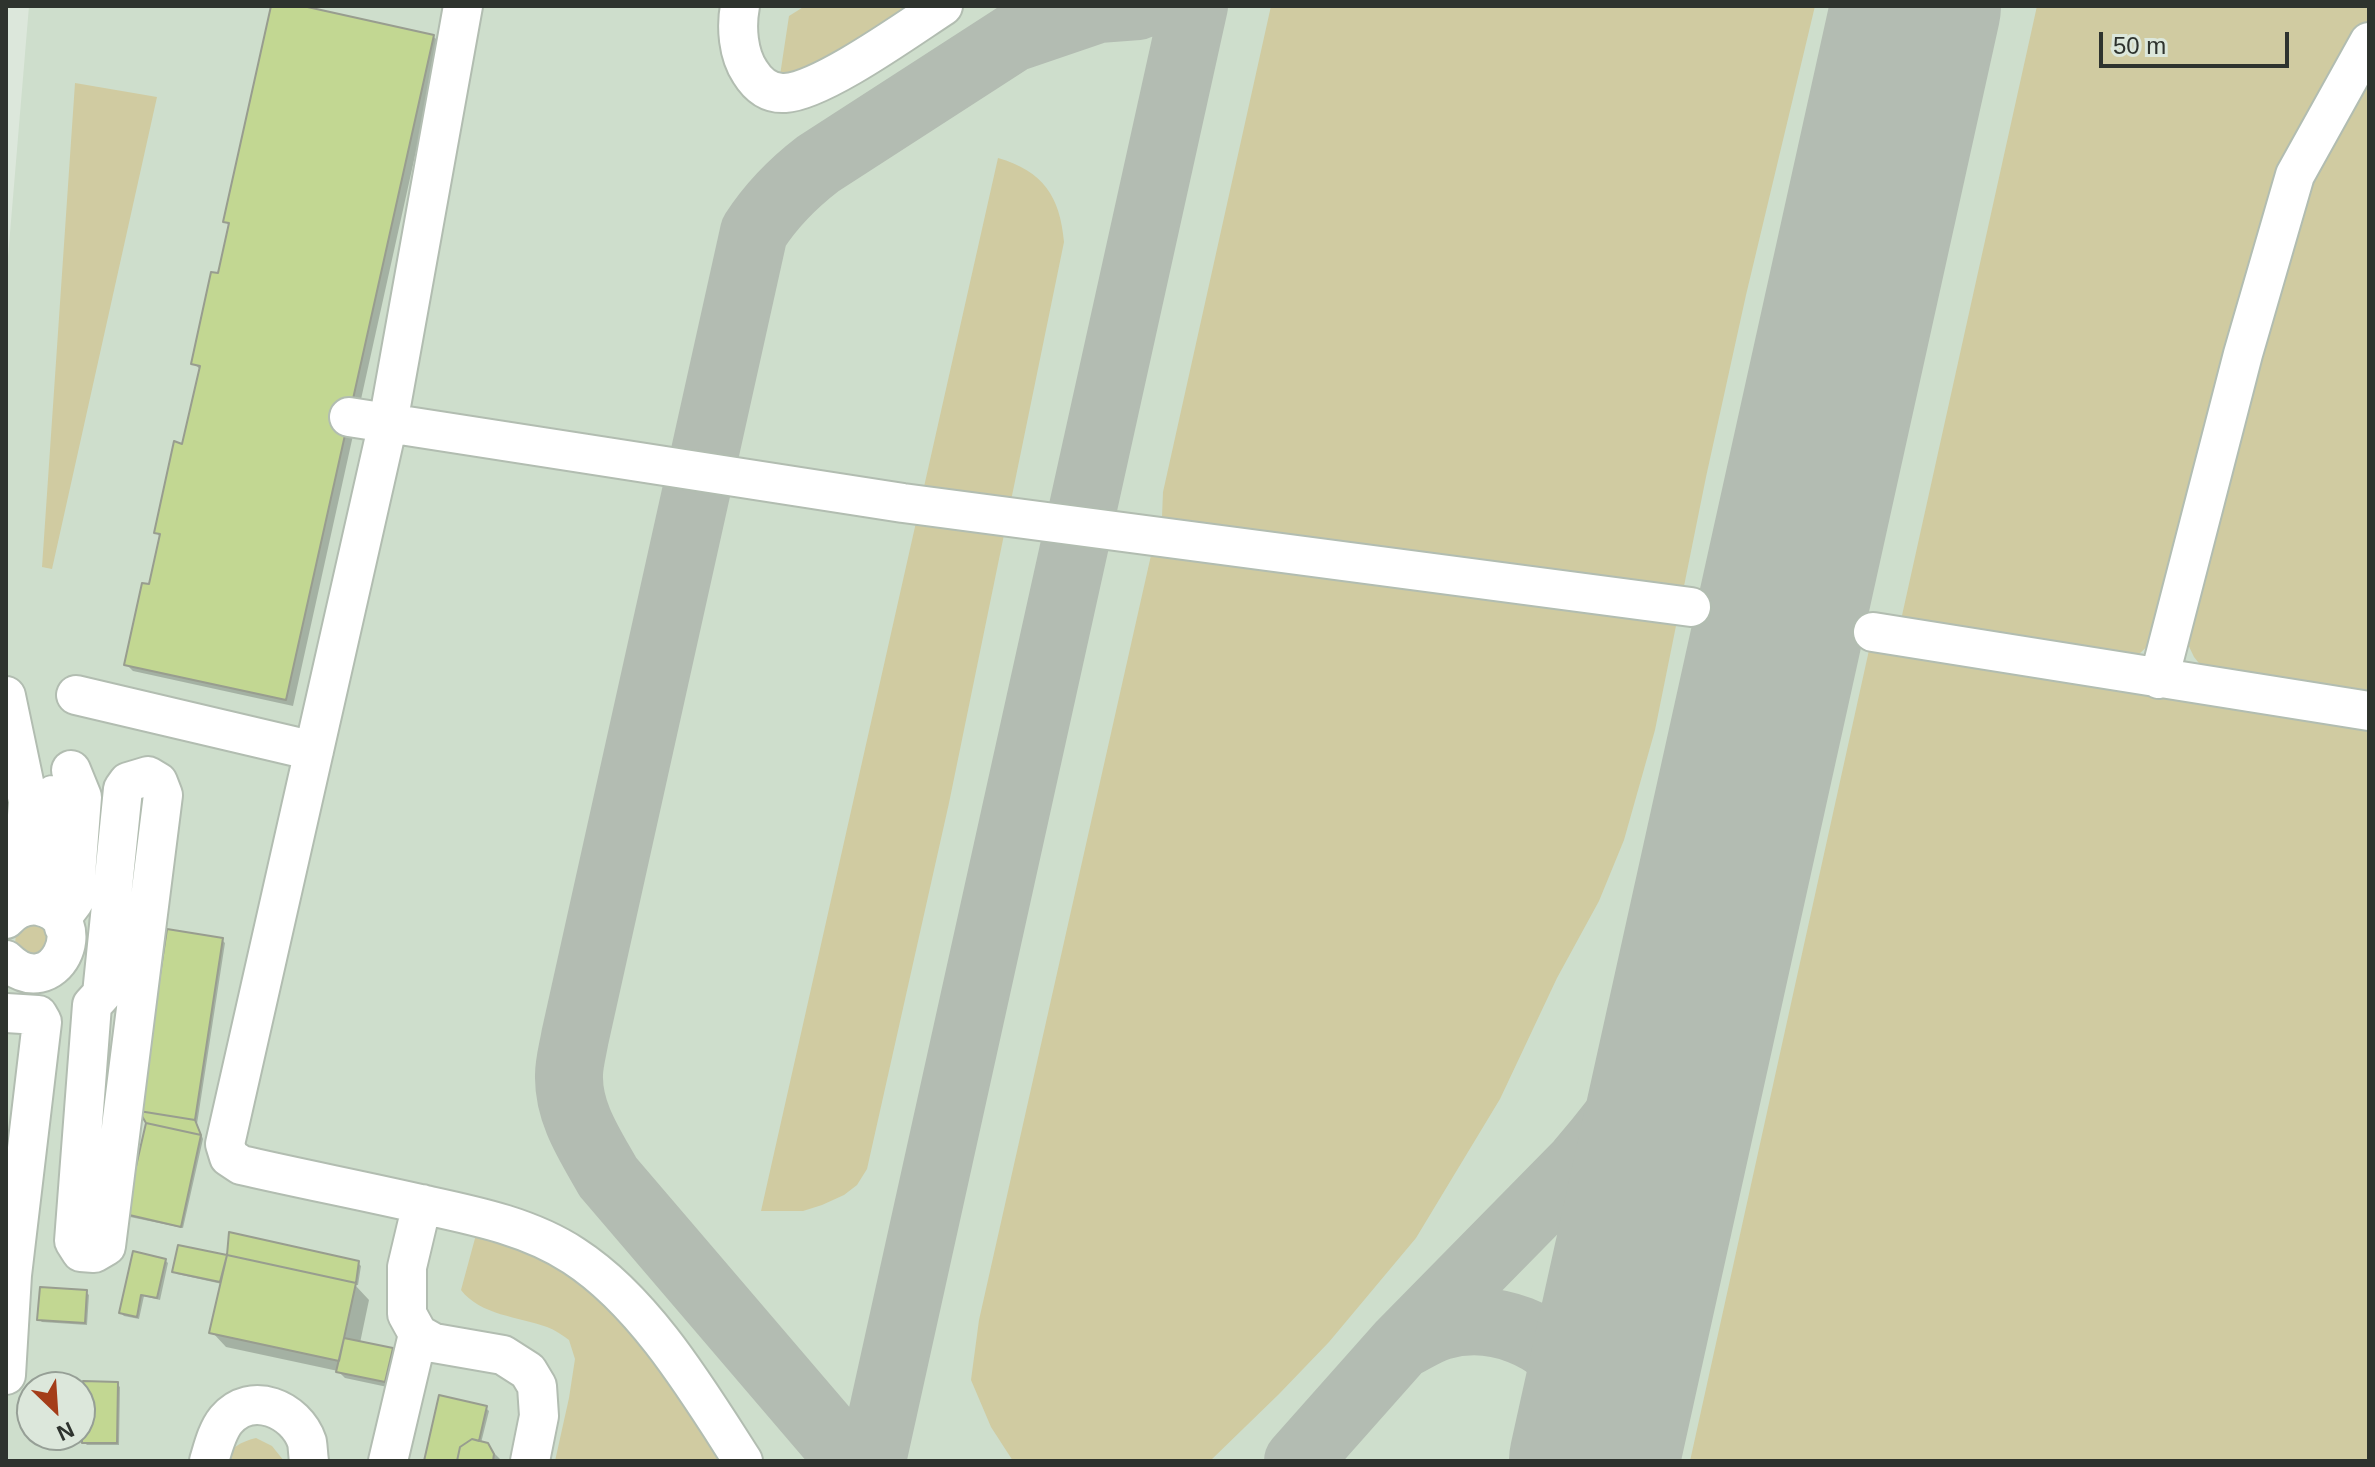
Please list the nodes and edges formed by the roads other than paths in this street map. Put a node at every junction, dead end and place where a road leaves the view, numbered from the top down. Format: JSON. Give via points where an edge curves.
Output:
{"nodes":[{"id":1,"x":463,"y":6,"type":"edge"},
{"id":2,"x":740,"y":6,"type":"edge"},
{"id":3,"x":943,"y":6,"type":"edge"},
{"id":4,"x":2369,"y":42,"type":"edge"},
{"id":5,"x":349,"y":417,"type":"dead end"},
{"id":6,"x":388,"y":423,"type":"junction"},
{"id":7,"x":1691,"y":607,"type":"dead end"},
{"id":8,"x":1873,"y":632,"type":"dead end"},
{"id":9,"x":2159,"y":679,"type":"junction"},
{"id":10,"x":76,"y":695,"type":"dead end"},
{"id":11,"x":2369,"y":711,"type":"edge"},
{"id":12,"x":10,"y":714,"type":"edge"},
{"id":13,"x":314,"y":751,"type":"junction"},
{"id":14,"x":76,"y":784,"type":"dead end"},
{"id":15,"x":10,"y":904,"type":"edge"},
{"id":16,"x":67,"y":915,"type":"junction"},
{"id":17,"x":6,"y":960,"type":"edge"},
{"id":18,"x":57,"y":963,"type":"junction"},
{"id":19,"x":92,"y":1005,"type":"junction"},
{"id":20,"x":135,"y":1007,"type":"junction"},
{"id":21,"x":6,"y":1013,"type":"edge"},
{"id":22,"x":422,"y":1204,"type":"junction"},
{"id":23,"x":418,"y":1334,"type":"junction"},
{"id":24,"x":6,"y":1375,"type":"edge"},
{"id":25,"x":209,"y":1461,"type":"edge"},
{"id":26,"x":309,"y":1461,"type":"edge"},
{"id":27,"x":388,"y":1461,"type":"edge"},
{"id":28,"x":530,"y":1461,"type":"edge"},
{"id":29,"x":743,"y":1461,"type":"edge"}],
"edges":[{"from":1,"to":6,"type":"lane"},
{"from":2,"to":3,"type":"lane","via":[[739,45],[747,67],[768,91],[786,93],[822,81]]},
{"from":4,"to":9,"type":"lane","via":[[2295,175]]},
{"from":5,"to":6,"type":"lane"},
{"from":6,"to":7,"type":"lane","via":[[918,505]]},
{"from":6,"to":13,"type":"lane"},
{"from":8,"to":9,"type":"lane"},
{"from":9,"to":11,"type":"lane"},
{"from":10,"to":13,"type":"lane"},
{"from":12,"to":15,"type":"lane","via":[[43,801],[38,868]]},
{"from":13,"to":22,"type":"lane","via":[[225,1144],[229,1157],[241,1165]]},
{"from":14,"to":16,"type":"lane"},
{"from":15,"to":16,"type":"lane"},
{"from":16,"to":18,"type":"lane","via":[[66,946]]},
{"from":17,"to":18,"type":"lane","via":[[31,973]]},
{"from":18,"to":19,"type":"lane","via":[[60,978]]},
{"from":19,"to":20,"type":"lane"},
{"from":19,"to":20,"type":"lane","via":[[102,994],[123,789],[148,776],[158,782],[163,795]]},
{"from":19,"to":20,"type":"lane","via":[[74,1241],[81,1252],[94,1253],[106,1246]]},
{"from":21,"to":24,"type":"lane","via":[[38,1015],[42,1022],[12,1275]]},
{"from":22,"to":23,"type":"lane","via":[[406,1292],[407,1314]]},
{"from":22,"to":29,"type":"lane","via":[[493,1220],[576,1257],[644,1319]]},
{"from":23,"to":27,"type":"lane"},
{"from":23,"to":28,"type":"lane","via":[[434,1343],[503,1355],[528,1371],[537,1386],[539,1416]]},
{"from":25,"to":26,"type":"lane","via":[[226,1420],[240,1409],[266,1406],[296,1423],[307,1442]]}]}
